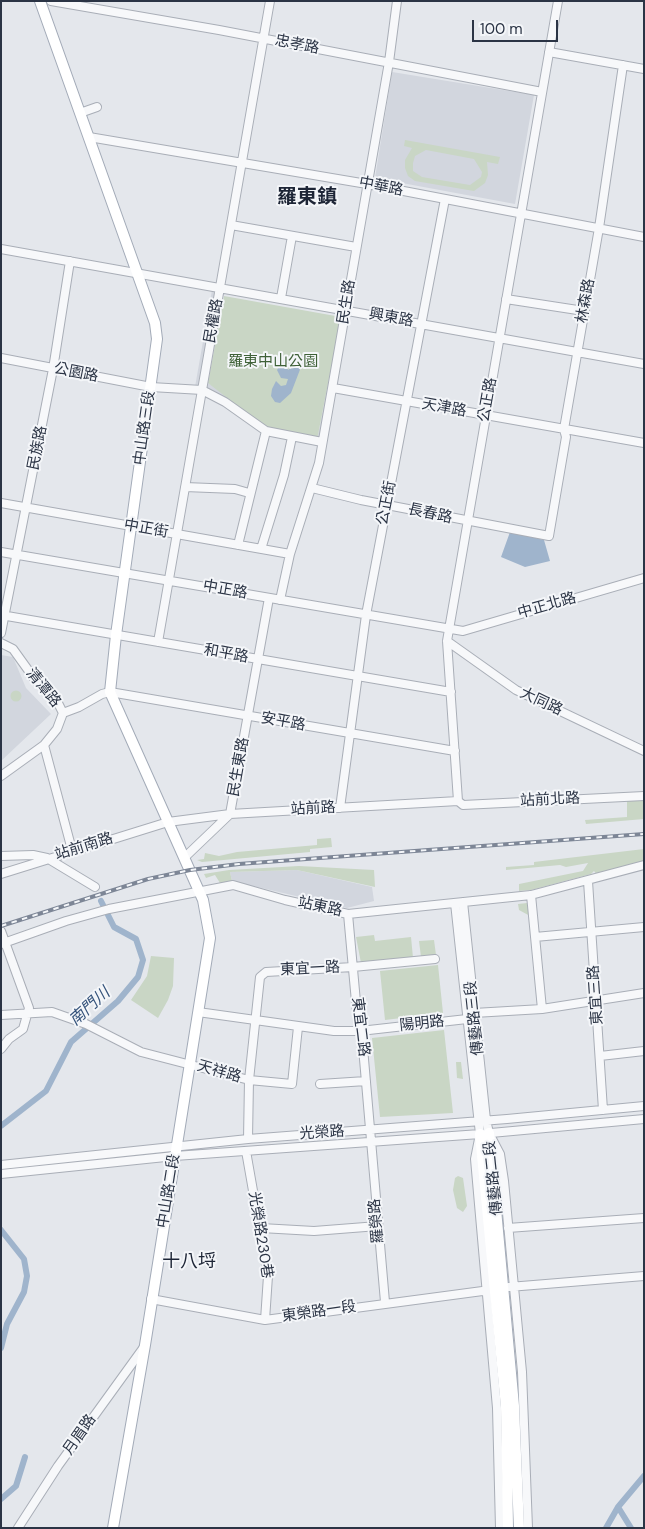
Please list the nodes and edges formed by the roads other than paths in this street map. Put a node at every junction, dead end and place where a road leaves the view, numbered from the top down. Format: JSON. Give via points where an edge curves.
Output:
{"nodes":[{"id":1,"x":40,"y":1,"type":"edge"},
{"id":2,"x":51,"y":1,"type":"edge"},
{"id":3,"x":270,"y":1,"type":"edge"},
{"id":4,"x":397,"y":1,"type":"edge"},
{"id":5,"x":558,"y":1,"type":"edge"},
{"id":6,"x":263,"y":39,"type":"junction"},
{"id":7,"x":549,"y":52,"type":"junction"},
{"id":8,"x":389,"y":62,"type":"junction"},
{"id":9,"x":624,"y":65,"type":"junction"},
{"id":10,"x":644,"y":69,"type":"edge"},
{"id":11,"x":542,"y":92,"type":"junction"},
{"id":12,"x":98,"y":107,"type":"dead end"},
{"id":13,"x":80,"y":113,"type":"junction"},
{"id":14,"x":89,"y":137,"type":"junction"},
{"id":15,"x":242,"y":164,"type":"junction"},
{"id":16,"x":367,"y":184,"type":"junction"},
{"id":17,"x":445,"y":199,"type":"junction"},
{"id":18,"x":520,"y":214,"type":"junction"},
{"id":19,"x":231,"y":225,"type":"junction"},
{"id":20,"x":599,"y":228,"type":"junction"},
{"id":21,"x":292,"y":236,"type":"junction"},
{"id":22,"x":644,"y":237,"type":"edge"},
{"id":23,"x":356,"y":247,"type":"junction"},
{"id":24,"x":1,"y":249,"type":"edge"},
{"id":25,"x":70,"y":261,"type":"junction"},
{"id":26,"x":138,"y":273,"type":"junction"},
{"id":27,"x":220,"y":288,"type":"junction"},
{"id":28,"x":281,"y":298,"type":"junction"},
{"id":29,"x":506,"y":299,"type":"junction"},
{"id":30,"x":345,"y":309,"type":"junction"},
{"id":31,"x":584,"y":312,"type":"junction"},
{"id":32,"x":422,"y":323,"type":"junction"},
{"id":33,"x":499,"y":337,"type":"junction"},
{"id":34,"x":577,"y":352,"type":"junction"},
{"id":35,"x":1,"y":358,"type":"edge"},
{"id":36,"x":644,"y":364,"type":"edge"},
{"id":37,"x":53,"y":369,"type":"junction"},
{"id":38,"x":151,"y":387,"type":"junction"},
{"id":39,"x":332,"y":388,"type":"junction"},
{"id":40,"x":202,"y":390,"type":"junction"},
{"id":41,"x":406,"y":401,"type":"junction"},
{"id":42,"x":486,"y":415,"type":"junction"},
{"id":43,"x":564,"y":429,"type":"junction"},
{"id":44,"x":266,"y":432,"type":"junction"},
{"id":45,"x":292,"y":437,"type":"junction"},
{"id":46,"x":322,"y":442,"type":"junction"},
{"id":47,"x":644,"y":443,"type":"edge"},
{"id":48,"x":185,"y":487,"type":"junction"},
{"id":49,"x":312,"y":488,"type":"junction"},
{"id":50,"x":249,"y":493,"type":"junction"},
{"id":51,"x":1,"y":503,"type":"edge"},
{"id":52,"x":387,"y":506,"type":"junction"},
{"id":53,"x":26,"y":508,"type":"junction"},
{"id":54,"x":467,"y":522,"type":"junction"},
{"id":55,"x":132,"y":526,"type":"junction"},
{"id":56,"x":176,"y":534,"type":"junction"},
{"id":57,"x":549,"y":536,"type":"joint"},
{"id":58,"x":238,"y":545,"type":"junction"},
{"id":59,"x":260,"y":549,"type":"junction"},
{"id":60,"x":1,"y":552,"type":"edge"},
{"id":61,"x":290,"y":554,"type":"junction"},
{"id":62,"x":18,"y":555,"type":"junction"},
{"id":63,"x":126,"y":573,"type":"junction"},
{"id":64,"x":644,"y":578,"type":"edge"},
{"id":65,"x":170,"y":581,"type":"junction"},
{"id":66,"x":269,"y":598,"type":"junction"},
{"id":67,"x":280,"y":600,"type":"junction"},
{"id":68,"x":366,"y":615,"type":"junction"},
{"id":69,"x":3,"y":616,"type":"edge"},
{"id":70,"x":449,"y":630,"type":"junction"},
{"id":71,"x":1,"y":633,"type":"edge"},
{"id":72,"x":116,"y":635,"type":"junction"},
{"id":73,"x":447,"y":641,"type":"junction"},
{"id":74,"x":158,"y":642,"type":"junction"},
{"id":75,"x":1,"y":643,"type":"edge"},
{"id":76,"x":258,"y":659,"type":"junction"},
{"id":77,"x":358,"y":676,"type":"junction"},
{"id":78,"x":110,"y":692,"type":"junction"},
{"id":79,"x":451,"y":692,"type":"junction"},
{"id":80,"x":63,"y":713,"type":"junction"},
{"id":81,"x":248,"y":717,"type":"junction"},
{"id":82,"x":349,"y":735,"type":"junction"},
{"id":83,"x":44,"y":745,"type":"junction"},
{"id":84,"x":455,"y":751,"type":"junction"},
{"id":85,"x":644,"y":751,"type":"edge"},
{"id":86,"x":1,"y":776,"type":"edge"},
{"id":87,"x":644,"y":796,"type":"edge"},
{"id":88,"x":458,"y":801,"type":"junction"},
{"id":89,"x":340,"y":808,"type":"junction"},
{"id":90,"x":230,"y":814,"type":"junction"},
{"id":91,"x":168,"y":822,"type":"junction"},
{"id":92,"x":72,"y":850,"type":"junction"},
{"id":93,"x":1,"y":856,"type":"edge"},
{"id":94,"x":47,"y":858,"type":"junction"},
{"id":95,"x":184,"y":858,"type":"junction"},
{"id":96,"x":644,"y":865,"type":"edge"},
{"id":97,"x":1,"y":874,"type":"edge"},
{"id":98,"x":588,"y":881,"type":"junction"},
{"id":99,"x":94,"y":887,"type":"dead end"},
{"id":100,"x":199,"y":891,"type":"junction"},
{"id":101,"x":531,"y":895,"type":"junction"},
{"id":102,"x":459,"y":902,"type":"junction"},
{"id":103,"x":348,"y":914,"type":"junction"},
{"id":104,"x":644,"y":927,"type":"edge"},
{"id":105,"x":592,"y":931,"type":"junction"},
{"id":106,"x":1,"y":932,"type":"edge"},
{"id":107,"x":535,"y":937,"type":"junction"},
{"id":108,"x":3,"y":944,"type":"edge"},
{"id":109,"x":435,"y":959,"type":"dead end"},
{"id":110,"x":353,"y":968,"type":"junction"},
{"id":111,"x":644,"y":993,"type":"edge"},
{"id":112,"x":597,"y":1000,"type":"junction"},
{"id":113,"x":542,"y":1009,"type":"junction"},
{"id":114,"x":29,"y":1012,"type":"junction"},
{"id":115,"x":198,"y":1012,"type":"junction"},
{"id":116,"x":474,"y":1013,"type":"junction"},
{"id":117,"x":1,"y":1015,"type":"edge"},
{"id":118,"x":467,"y":1019,"type":"junction"},
{"id":119,"x":256,"y":1022,"type":"junction"},
{"id":120,"x":298,"y":1027,"type":"junction"},
{"id":121,"x":360,"y":1031,"type":"junction"},
{"id":122,"x":1,"y":1049,"type":"edge"},
{"id":123,"x":644,"y":1051,"type":"edge"},
{"id":124,"x":600,"y":1056,"type":"junction"},
{"id":125,"x":190,"y":1063,"type":"junction"},
{"id":126,"x":249,"y":1080,"type":"junction"},
{"id":127,"x":366,"y":1081,"type":"junction"},
{"id":128,"x":320,"y":1084,"type":"dead end"},
{"id":129,"x":644,"y":1106,"type":"edge"},
{"id":130,"x":603,"y":1110,"type":"junction"},
{"id":131,"x":644,"y":1119,"type":"edge"},
{"id":132,"x":482,"y":1120,"type":"junction"},
{"id":133,"x":370,"y":1130,"type":"junction"},
{"id":134,"x":484,"y":1134,"type":"junction"},
{"id":135,"x":248,"y":1138,"type":"junction"},
{"id":136,"x":370,"y":1140,"type":"junction"},
{"id":137,"x":176,"y":1151,"type":"junction"},
{"id":138,"x":246,"y":1151,"type":"junction"},
{"id":139,"x":1,"y":1165,"type":"edge"},
{"id":140,"x":1,"y":1174,"type":"edge"},
{"id":141,"x":644,"y":1218,"type":"edge"},
{"id":142,"x":378,"y":1226,"type":"junction"},
{"id":143,"x":261,"y":1228,"type":"junction"},
{"id":144,"x":508,"y":1228,"type":"junction"},
{"id":145,"x":644,"y":1276,"type":"edge"},
{"id":146,"x":500,"y":1288,"type":"junction"},
{"id":147,"x":152,"y":1299,"type":"junction"},
{"id":148,"x":385,"y":1302,"type":"junction"},
{"id":149,"x":265,"y":1320,"type":"junction"},
{"id":150,"x":145,"y":1345,"type":"junction"},
{"id":151,"x":512,"y":1472,"type":"junction"},
{"id":152,"x":18,"y":1528,"type":"edge"},
{"id":153,"x":113,"y":1528,"type":"edge"},
{"id":154,"x":500,"y":1528,"type":"edge"},
{"id":155,"x":508,"y":1528,"type":"edge"},
{"id":156,"x":519,"y":1528,"type":"edge"},
{"id":157,"x":528,"y":1528,"type":"edge"}],
"edges":[{"from":1,"to":13,"type":"main road","name":"中山路三段"},
{"from":2,"to":6,"type":"street","name":"忠孝路"},
{"from":3,"to":6,"type":"street","name":"民權路"},
{"from":4,"to":8,"type":"street","name":"民生路"},
{"from":5,"to":7,"type":"street","name":"公正路"},
{"from":6,"to":8,"type":"street","name":"忠孝路"},
{"from":6,"to":15,"type":"street","name":"民權路"},
{"from":7,"to":9,"type":"street"},
{"from":7,"to":11,"type":"street","name":"公正路"},
{"from":8,"to":11,"type":"street","name":"忠孝路"},
{"from":8,"to":16,"type":"street","name":"民生路"},
{"from":9,"to":10,"type":"street"},
{"from":9,"to":20,"type":"street","name":"林森路"},
{"from":11,"to":18,"type":"street","name":"公正路"},
{"from":12,"to":13,"type":"street"},
{"from":13,"to":14,"type":"main road","name":"中山路三段"},
{"from":14,"to":15,"type":"street","name":"中華路"},
{"from":14,"to":26,"type":"main road","name":"中山路三段"},
{"from":15,"to":16,"type":"street","name":"中華路"},
{"from":15,"to":19,"type":"street","name":"民權路"},
{"from":16,"to":17,"type":"street","name":"中華路"},
{"from":16,"to":23,"type":"street","name":"民生路"},
{"from":17,"to":18,"type":"street","name":"中華路"},
{"from":17,"to":32,"type":"street","name":"公正街"},
{"from":18,"to":20,"type":"street","name":"中華路"},
{"from":18,"to":29,"type":"street","name":"公正路"},
{"from":19,"to":21,"type":"street"},
{"from":19,"to":27,"type":"street","name":"民權路"},
{"from":20,"to":22,"type":"street","name":"中華路"},
{"from":20,"to":31,"type":"street","name":"林森路"},
{"from":21,"to":23,"type":"street"},
{"from":21,"to":28,"type":"street"},
{"from":23,"to":30,"type":"street","name":"民生路"},
{"from":24,"to":25,"type":"street","name":"興東路"},
{"from":25,"to":26,"type":"street","name":"興東路"},
{"from":25,"to":37,"type":"street","name":"民族路"},
{"from":26,"to":27,"type":"street","name":"興東路"},
{"from":26,"to":38,"type":"main road","name":"中山路三段","via":[[157,331]]},
{"from":27,"to":28,"type":"street","name":"興東路"},
{"from":27,"to":40,"type":"street","name":"民權路"},
{"from":28,"to":30,"type":"street","name":"興東路"},
{"from":29,"to":31,"type":"street"},
{"from":29,"to":33,"type":"street","name":"公正路"},
{"from":30,"to":32,"type":"street","name":"興東路"},
{"from":30,"to":39,"type":"street","name":"民生路"},
{"from":31,"to":34,"type":"street","name":"林森路"},
{"from":32,"to":33,"type":"street","name":"興東路"},
{"from":32,"to":41,"type":"street","name":"公正街"},
{"from":33,"to":34,"type":"street","name":"興東路"},
{"from":33,"to":42,"type":"street","name":"公正路"},
{"from":34,"to":36,"type":"street","name":"興東路"},
{"from":34,"to":43,"type":"street","name":"林森路"},
{"from":35,"to":37,"type":"street","name":"公園路"},
{"from":37,"to":38,"type":"street","name":"公園路"},
{"from":37,"to":53,"type":"street","name":"民族路"},
{"from":38,"to":40,"type":"street","name":"公園路"},
{"from":38,"to":55,"type":"main road","name":"中山路三段"},
{"from":39,"to":41,"type":"street","name":"天津路"},
{"from":39,"to":46,"type":"street","name":"民生路"},
{"from":40,"to":44,"type":"street"},
{"from":40,"to":48,"type":"street","name":"民權路"},
{"from":41,"to":42,"type":"street","name":"天津路"},
{"from":41,"to":52,"type":"street","name":"公正街"},
{"from":42,"to":43,"type":"street","name":"天津路"},
{"from":42,"to":54,"type":"street","name":"公正路"},
{"from":43,"to":47,"type":"street","name":"天津路"},
{"from":43,"to":57,"type":"street","name":"林森路","via":[[566,437]]},
{"from":44,"to":45,"type":"street"},
{"from":44,"to":50,"type":"street"},
{"from":45,"to":46,"type":"street"},
{"from":45,"to":59,"type":"street","via":[[284,475]]},
{"from":46,"to":49,"type":"street","name":"民生路"},
{"from":48,"to":50,"type":"street","via":[[235,489]]},
{"from":48,"to":56,"type":"street","name":"民權路"},
{"from":49,"to":52,"type":"street","name":"長春路"},
{"from":49,"to":61,"type":"street","name":"民生路"},
{"from":50,"to":58,"type":"street"},
{"from":51,"to":53,"type":"street","name":"中正街"},
{"from":52,"to":54,"type":"street","name":"長春路"},
{"from":52,"to":68,"type":"street","name":"公正街"},
{"from":53,"to":55,"type":"street","name":"中正街"},
{"from":53,"to":62,"type":"street","name":"民族路"},
{"from":54,"to":57,"type":"street","name":"長春路"},
{"from":54,"to":70,"type":"street","name":"公正路"},
{"from":55,"to":56,"type":"street","name":"中正街"},
{"from":55,"to":63,"type":"main road","name":"中山路三段"},
{"from":56,"to":58,"type":"street","name":"中正街"},
{"from":56,"to":65,"type":"street","name":"民權路"},
{"from":58,"to":59,"type":"street","name":"中正街"},
{"from":59,"to":61,"type":"street","name":"中正街"},
{"from":60,"to":62,"type":"street","name":"中正路"},
{"from":61,"to":67,"type":"street","name":"民生路"},
{"from":62,"to":63,"type":"street","name":"中正路"},
{"from":62,"to":69,"type":"street","name":"民族路"},
{"from":63,"to":65,"type":"street","name":"中正路"},
{"from":63,"to":72,"type":"main road","name":"中山路三段"},
{"from":64,"to":70,"type":"street","name":"中正北路","via":[[463,631]]},
{"from":65,"to":66,"type":"street","name":"中正路"},
{"from":65,"to":74,"type":"street","name":"民權路"},
{"from":66,"to":67,"type":"street","name":"中正路"},
{"from":66,"to":76,"type":"street","name":"民生東路"},
{"from":67,"to":68,"type":"street","name":"中正路"},
{"from":68,"to":70,"type":"street","name":"中正路"},
{"from":68,"to":77,"type":"street","name":"公正街"},
{"from":69,"to":71,"type":"street","name":"民族路"},
{"from":69,"to":72,"type":"street","name":"和平路"},
{"from":70,"to":73,"type":"street","name":"公正路"},
{"from":72,"to":74,"type":"street","name":"和平路"},
{"from":72,"to":78,"type":"main road","name":"中山路三段"},
{"from":73,"to":79,"type":"street","name":"公正路"},
{"from":73,"to":85,"type":"street","name":"大同路","via":[[516,690]]},
{"from":74,"to":76,"type":"street","name":"和平路"},
{"from":75,"to":80,"type":"street","name":"清潭路","via":[[13,649],[36,681],[55,697]]},
{"from":76,"to":77,"type":"street","name":"和平路"},
{"from":76,"to":81,"type":"street","name":"民生東路"},
{"from":77,"to":79,"type":"street","name":"和平路"},
{"from":77,"to":82,"type":"street","name":"公正街"},
{"from":78,"to":80,"type":"street"},
{"from":78,"to":81,"type":"street","name":"安平路"},
{"from":78,"to":91,"type":"main road"},
{"from":79,"to":84,"type":"street","name":"公正路"},
{"from":80,"to":83,"type":"street","name":"清潭路","via":[[57,729]]},
{"from":81,"to":82,"type":"street","name":"安平路"},
{"from":81,"to":90,"type":"street","name":"民生東路"},
{"from":82,"to":84,"type":"street","name":"安平路"},
{"from":82,"to":89,"type":"street","name":"公正街"},
{"from":83,"to":86,"type":"street","name":"清潭路"},
{"from":83,"to":92,"type":"street"},
{"from":84,"to":88,"type":"street","name":"公正路"},
{"from":87,"to":88,"type":"street","name":"站前北路","via":[[463,805]]},
{"from":88,"to":89,"type":"street","name":"站前路"},
{"from":89,"to":90,"type":"street","name":"站前路"},
{"from":90,"to":91,"type":"street","name":"站前路"},
{"from":90,"to":95,"type":"street","name":"民生東路"},
{"from":91,"to":92,"type":"street","name":"站前南路"},
{"from":91,"to":95,"type":"main road"},
{"from":92,"to":94,"type":"street","name":"站前南路"},
{"from":93,"to":94,"type":"street"},
{"from":94,"to":97,"type":"street","name":"站前南路"},
{"from":94,"to":99,"type":"street"},
{"from":95,"to":100,"type":"main road","name":"中山路二段"},
{"from":96,"to":98,"type":"street","name":"站東路"},
{"from":98,"to":101,"type":"street","name":"站東路"},
{"from":98,"to":105,"type":"street","name":"東宜三路"},
{"from":100,"to":103,"type":"street","name":"站東路","via":[[233,885]]},
{"from":100,"to":108,"type":"street","name":"站東路","via":[[66,920]]},
{"from":100,"to":115,"type":"main road","name":"中山路二段","via":[[207,911],[210,938]]},
{"from":101,"to":102,"type":"street","name":"站東路"},
{"from":101,"to":107,"type":"street"},
{"from":102,"to":103,"type":"street","name":"站東路"},
{"from":102,"to":116,"type":"street","name":"傳藝路三段"},
{"from":102,"to":118,"type":"street","name":"傳藝路三段"},
{"from":103,"to":110,"type":"street","name":"東宜二路"},
{"from":104,"to":105,"type":"street"},
{"from":105,"to":107,"type":"street"},
{"from":105,"to":112,"type":"street","name":"東宜三路"},
{"from":106,"to":108,"type":"street"},
{"from":107,"to":113,"type":"street"},
{"from":108,"to":114,"type":"street","via":[[27,997]]},
{"from":109,"to":110,"type":"street","name":"東宜一路"},
{"from":110,"to":119,"type":"street","name":"東宜一路","via":[[266,972],[260,976]]},
{"from":110,"to":121,"type":"street","name":"東宜二路"},
{"from":111,"to":112,"type":"street"},
{"from":112,"to":113,"type":"street"},
{"from":112,"to":124,"type":"street","name":"東宜三路"},
{"from":113,"to":116,"type":"street"},
{"from":114,"to":117,"type":"street"},
{"from":114,"to":122,"type":"street","via":[[23,1029]]},
{"from":114,"to":125,"type":"street","name":"天祥路","via":[[52,1012],[95,1028],[141,1052]]},
{"from":115,"to":119,"type":"street","name":"陽明路"},
{"from":115,"to":125,"type":"main road","name":"中山路二段"},
{"from":116,"to":118,"type":"street"},
{"from":116,"to":132,"type":"street","name":"傳藝路三段"},
{"from":118,"to":121,"type":"street","name":"陽明路"},
{"from":118,"to":132,"type":"street","name":"傳藝路三段"},
{"from":119,"to":120,"type":"street","name":"陽明路"},
{"from":119,"to":126,"type":"street","name":"東宜一路"},
{"from":120,"to":121,"type":"street","name":"陽明路"},
{"from":120,"to":126,"type":"street","name":"天祥路","via":[[292,1084]]},
{"from":121,"to":127,"type":"street","name":"東宜二路"},
{"from":123,"to":124,"type":"street"},
{"from":124,"to":130,"type":"street","name":"東宜三路"},
{"from":125,"to":126,"type":"street","name":"天祥路"},
{"from":125,"to":137,"type":"main road","name":"中山路二段"},
{"from":126,"to":135,"type":"street","name":"東宜一路"},
{"from":127,"to":128,"type":"street"},
{"from":127,"to":133,"type":"street","name":"東宜二路"},
{"from":129,"to":130,"type":"street","name":"光榮路"},
{"from":130,"to":132,"type":"street","name":"光榮路"},
{"from":131,"to":134,"type":"street","name":"光榮路"},
{"from":132,"to":133,"type":"street","name":"光榮路"},
{"from":132,"to":134,"type":"street","name":"傳藝路三段"},
{"from":133,"to":135,"type":"street","name":"光榮路"},
{"from":133,"to":136,"type":"street","name":"東宜二路"},
{"from":134,"to":136,"type":"street","name":"光榮路"},
{"from":134,"to":144,"type":"street","name":"傳藝路二段","via":[[500,1154]]},
{"from":134,"to":146,"type":"main road","name":"傳藝路二段"},
{"from":135,"to":137,"type":"street","name":"光榮路"},
{"from":136,"to":138,"type":"street","name":"光榮路"},
{"from":136,"to":142,"type":"street","name":"羅榮路"},
{"from":137,"to":138,"type":"street","name":"光榮路"},
{"from":137,"to":139,"type":"street","name":"光榮路"},
{"from":137,"to":140,"type":"street","name":"光榮路"},
{"from":137,"to":147,"type":"main road","name":"中山路二段"},
{"from":138,"to":143,"type":"street","name":"光榮路230巷"},
{"from":141,"to":144,"type":"street"},
{"from":142,"to":143,"type":"street","via":[[314,1231]]},
{"from":142,"to":148,"type":"street","name":"羅榮路"},
{"from":143,"to":149,"type":"street","name":"光榮路230巷","via":[[268,1276]]},
{"from":144,"to":146,"type":"street","name":"傳藝路二段"},
{"from":145,"to":146,"type":"street","name":"東榮路一段"},
{"from":146,"to":148,"type":"street","name":"東榮路一段"},
{"from":146,"to":151,"type":"main road","name":"傳藝路二段"},
{"from":146,"to":154,"type":"street","name":"傳藝路二段","via":[[497,1408]]},
{"from":146,"to":157,"type":"street","name":"傳藝路二段","via":[[524,1397]]},
{"from":147,"to":149,"type":"street","name":"東榮路一段"},
{"from":147,"to":150,"type":"main road","name":"中山路二段"},
{"from":148,"to":149,"type":"street","name":"東榮路一段"},
{"from":150,"to":152,"type":"street","name":"月眉路"},
{"from":150,"to":153,"type":"main road","name":"中山路二段"},
{"from":151,"to":155,"type":"main road","name":"傳藝路二段"},
{"from":151,"to":156,"type":"main road","name":"傳藝路二段"}]}
